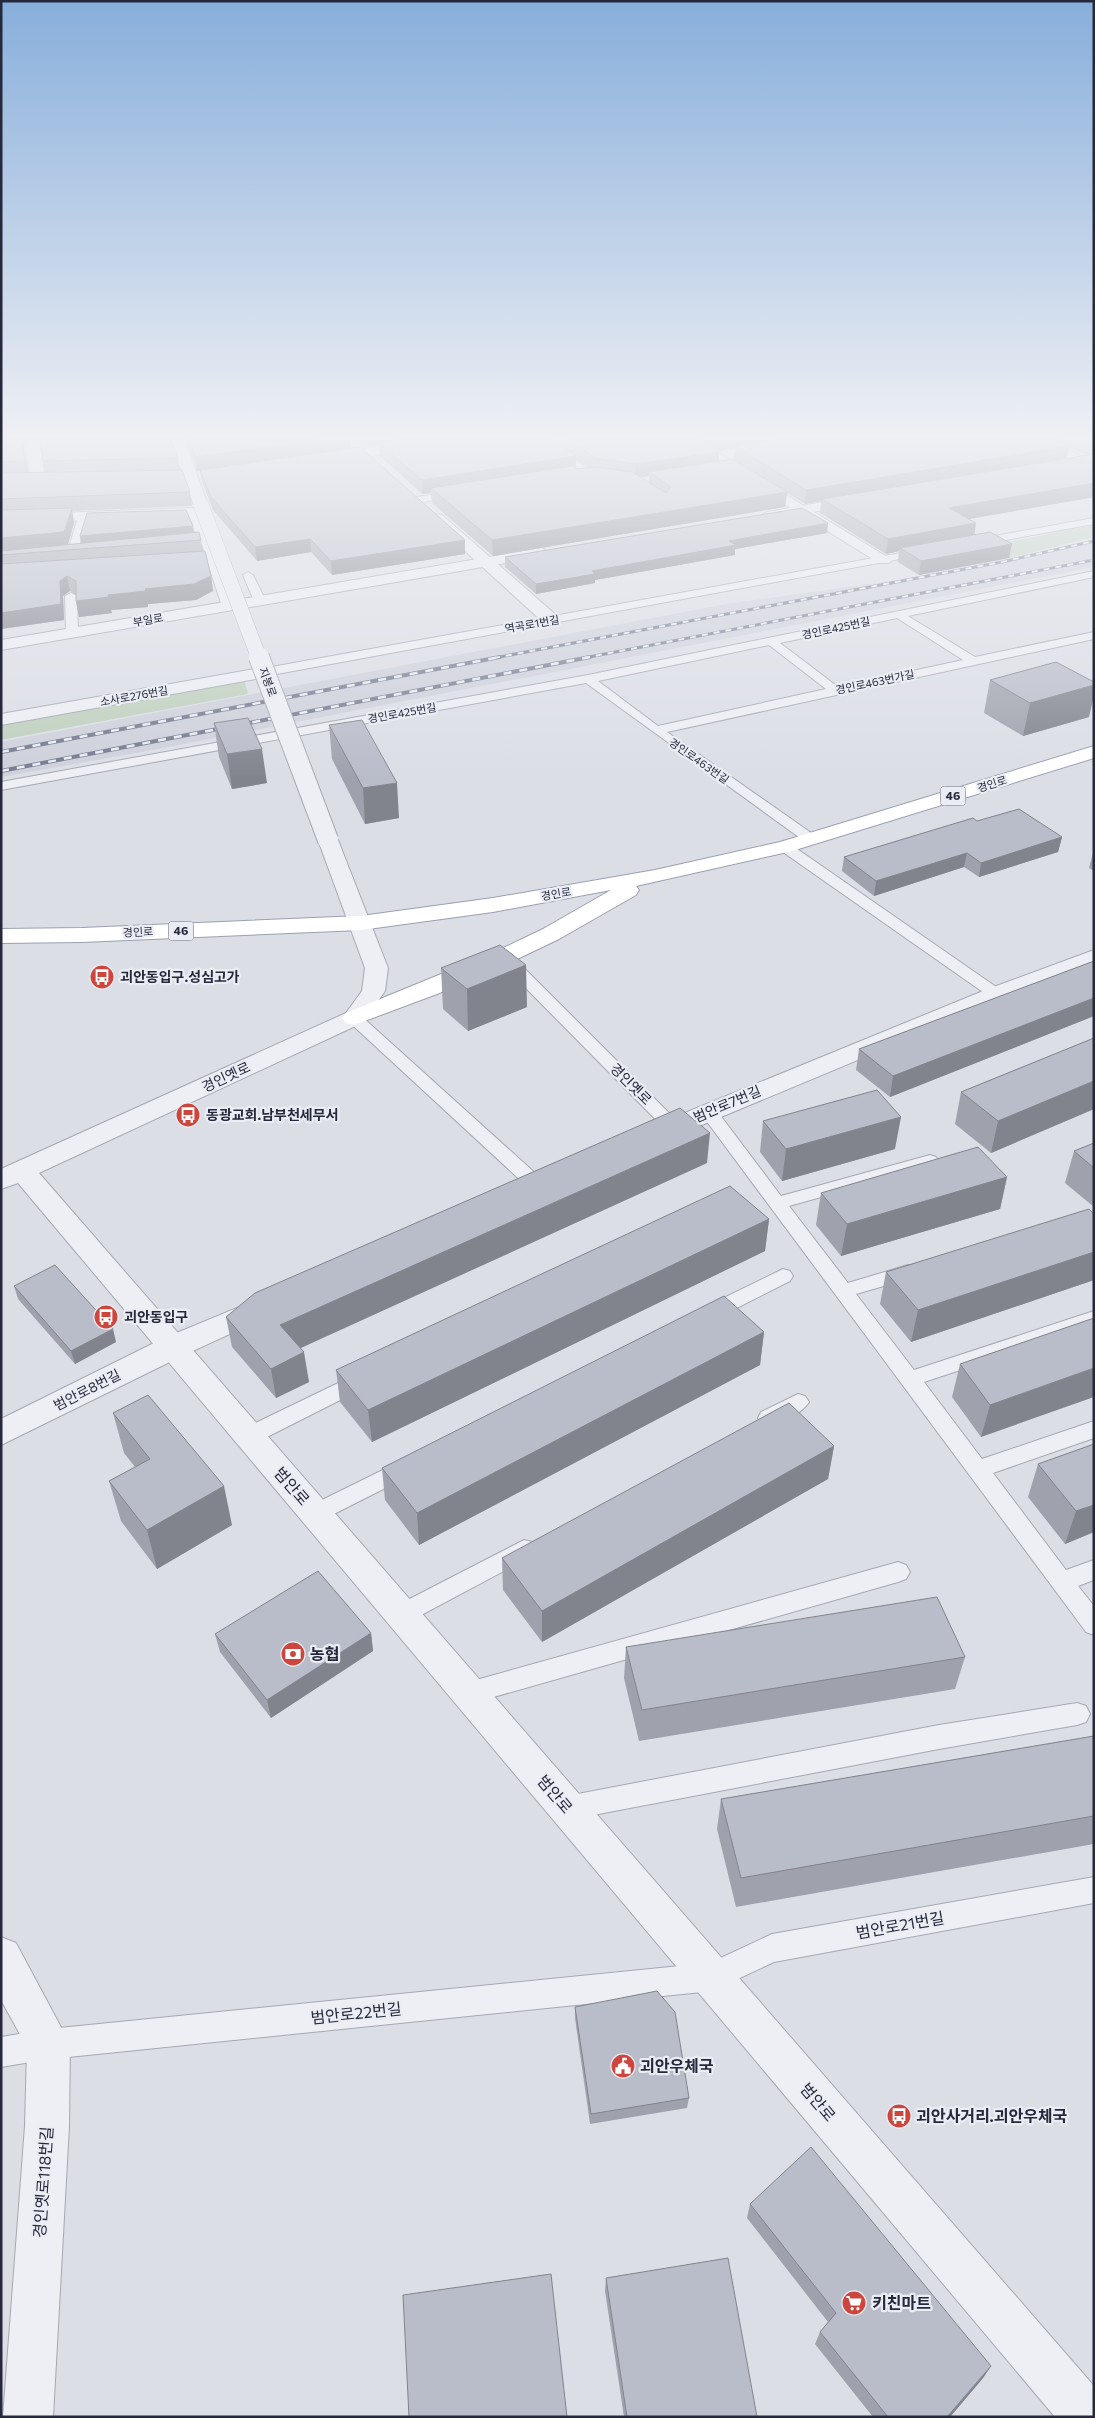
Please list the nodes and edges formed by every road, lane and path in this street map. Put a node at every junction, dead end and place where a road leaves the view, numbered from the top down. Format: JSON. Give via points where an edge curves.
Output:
{"nodes":[{"id":1,"x":83,"y":553,"type":"edge"},
{"id":2,"x":211,"y":553,"type":"edge"},
{"id":3,"x":216,"y":553,"type":"edge"},
{"id":4,"x":476,"y":553,"type":"edge"},
{"id":5,"x":542,"y":553,"type":"edge"},
{"id":6,"x":872,"y":553,"type":"edge"},
{"id":7,"x":921,"y":553,"type":"edge"},
{"id":8,"x":72,"y":554,"type":"joint"},
{"id":9,"x":54,"y":555,"type":"edge"},
{"id":10,"x":214,"y":560,"type":"junction"},
{"id":11,"x":884,"y":560,"type":"junction"},
{"id":12,"x":486,"y":562,"type":"junction"},
{"id":13,"x":175,"y":563,"type":"edge"},
{"id":14,"x":1094,"y":574,"type":"edge"},
{"id":15,"x":248,"y":575,"type":"dead end"},
{"id":16,"x":71,"y":596,"type":"edge"},
{"id":17,"x":260,"y":601,"type":"junction"},
{"id":18,"x":228,"y":606,"type":"junction"},
{"id":19,"x":899,"y":615,"type":"junction"},
{"id":20,"x":551,"y":620,"type":"junction"},
{"id":21,"x":72,"y":633,"type":"junction"},
{"id":22,"x":1094,"y":635,"type":"edge"},
{"id":23,"x":772,"y":642,"type":"junction"},
{"id":24,"x":1,"y":645,"type":"edge"},
{"id":25,"x":974,"y":662,"type":"junction"},
{"id":26,"x":266,"y":672,"type":"joint"},
{"id":27,"x":588,"y":679,"type":"junction"},
{"id":28,"x":835,"y":690,"type":"junction"},
{"id":29,"x":1,"y":720,"type":"edge"},
{"id":30,"x":656,"y":730,"type":"junction"},
{"id":31,"x":1094,"y":752,"type":"edge"},
{"id":32,"x":1,"y":786,"type":"edge"},
{"id":33,"x":812,"y":840,"type":"junction"},
{"id":34,"x":786,"y":847,"type":"junction"},
{"id":35,"x":655,"y":876,"type":"junction"},
{"id":36,"x":361,"y":923,"type":"junction"},
{"id":37,"x":1,"y":936,"type":"edge"},
{"id":38,"x":504,"y":957,"type":"junction"},
{"id":39,"x":1094,"y":957,"type":"edge"},
{"id":40,"x":996,"y":994,"type":"junction"},
{"id":41,"x":354,"y":1018,"type":"junction"},
{"id":42,"x":708,"y":1111,"type":"junction"},
{"id":43,"x":673,"y":1127,"type":"junction"},
{"id":44,"x":637,"y":1142,"type":"edge"},
{"id":45,"x":930,"y":1161,"type":"edge"},
{"id":46,"x":12,"y":1175,"type":"edge"},
{"id":47,"x":547,"y":1182,"type":"joint"},
{"id":48,"x":511,"y":1198,"type":"edge"},
{"id":49,"x":777,"y":1203,"type":"junction"},
{"id":50,"x":927,"y":1267,"type":"edge"},
{"id":51,"x":783,"y":1276,"type":"dead end"},
{"id":52,"x":843,"y":1291,"type":"junction"},
{"id":53,"x":283,"y":1298,"type":"edge"},
{"id":54,"x":1094,"y":1318,"type":"edge"},
{"id":55,"x":694,"y":1321,"type":"edge"},
{"id":56,"x":174,"y":1347,"type":"junction"},
{"id":57,"x":374,"y":1374,"type":"edge"},
{"id":58,"x":910,"y":1380,"type":"junction"},
{"id":59,"x":798,"y":1402,"type":"dead end"},
{"id":60,"x":747,"y":1429,"type":"edge"},
{"id":61,"x":1094,"y":1429,"type":"edge"},
{"id":62,"x":1,"y":1433,"type":"edge"},
{"id":63,"x":249,"y":1436,"type":"junction"},
{"id":64,"x":420,"y":1460,"type":"edge"},
{"id":65,"x":978,"y":1470,"type":"junction"},
{"id":66,"x":316,"y":1513,"type":"junction"},
{"id":67,"x":540,"y":1540,"type":"edge"},
{"id":68,"x":1094,"y":1570,"type":"edge"},
{"id":69,"x":898,"y":1572,"type":"dead end"},
{"id":70,"x":1062,"y":1582,"type":"junction"},
{"id":71,"x":402,"y":1614,"type":"junction"},
{"id":72,"x":1094,"y":1625,"type":"edge"},
{"id":73,"x":470,"y":1693,"type":"junction"},
{"id":74,"x":1077,"y":1714,"type":"dead end"},
{"id":75,"x":567,"y":1808,"type":"junction"},
{"id":76,"x":1094,"y":1890,"type":"edge"},
{"id":77,"x":1,"y":1958,"type":"edge"},
{"id":78,"x":712,"y":1977,"type":"junction"},
{"id":79,"x":49,"y":2044,"type":"junction"},
{"id":80,"x":1,"y":2052,"type":"edge"},
{"id":81,"x":28,"y":2417,"type":"edge"},
{"id":82,"x":1088,"y":2417,"type":"edge"}],
"edges":[{"from":1,"to":8,"type":"street"},
{"from":2,"to":10,"type":"lane"},
{"from":3,"to":36,"type":"street","name":"지봉로","bridge":true},
{"from":4,"to":12,"type":"street"},
{"from":5,"to":12,"type":"street","name":"부일로"},
{"from":6,"to":11,"type":"street"},
{"from":7,"to":11,"type":"lane","name":"역곡로1번길"},
{"from":8,"to":9,"type":"street"},
{"from":10,"to":13,"type":"lane"},
{"from":10,"to":18,"type":"lane"},
{"from":11,"to":20,"type":"lane","name":"역곡로1번길"},
{"from":12,"to":17,"type":"street","name":"부일로"},
{"from":12,"to":20,"type":"street"},
{"from":14,"to":19,"type":"lane","name":"경인로425번길"},
{"from":15,"to":17,"type":"lane"},
{"from":16,"to":21,"type":"lane"},
{"from":17,"to":18,"type":"street","name":"부일로"},
{"from":18,"to":21,"type":"street","name":"부일로"},
{"from":19,"to":23,"type":"lane","name":"경인로425번길"},
{"from":19,"to":25,"type":"lane"},
{"from":20,"to":26,"type":"lane","name":"역곡로1번길"},
{"from":21,"to":24,"type":"street","name":"부일로"},
{"from":22,"to":25,"type":"lane","name":"경인로463번가길"},
{"from":23,"to":27,"type":"lane","name":"경인로425번길"},
{"from":23,"to":28,"type":"lane","name":"경인로425번길"},
{"from":25,"to":28,"type":"lane","name":"경인로463번가길"},
{"from":26,"to":29,"type":"street","name":"소사로276번길"},
{"from":27,"to":30,"type":"lane","name":"경인로463번길"},
{"from":27,"to":32,"type":"lane","name":"경인로425번길"},
{"from":28,"to":30,"type":"lane","name":"경인로463번가길"},
{"from":30,"to":33,"type":"lane","name":"경인로463번길"},
{"from":31,"to":33,"type":"main road","name":"경인로","number":"46"},
{"from":33,"to":34,"type":"main road","name":"경인로","number":"46"},
{"from":34,"to":35,"type":"main road","name":"경인로","number":"46"},
{"from":34,"to":40,"type":"lane"},
{"from":35,"to":36,"type":"main road","name":"경인로","number":"46","via":[[493,905]]},
{"from":35,"to":38,"type":"main road"},
{"from":36,"to":37,"type":"main road","name":"경인로","number":"46"},
{"from":36,"to":41,"type":"street","name":"경인옛로","via":[[379,975],[375,992]]},
{"from":38,"to":41,"type":"main road"},
{"from":38,"to":43,"type":"lane","name":"경인옛로"},
{"from":39,"to":40,"type":"street","name":"범안로7번길"},
{"from":40,"to":42,"type":"street","name":"범안로7번길"},
{"from":41,"to":46,"type":"street","name":"경인옛로"},
{"from":41,"to":47,"type":"lane"},
{"from":42,"to":43,"type":"street","name":"범안로7번길"},
{"from":42,"to":49,"type":"lane"},
{"from":43,"to":44,"type":"street","name":"범안로7번길"},
{"from":45,"to":49,"type":"lane"},
{"from":46,"to":56,"type":"street","name":"범안로"},
{"from":47,"to":48,"type":"street"},
{"from":49,"to":52,"type":"lane"},
{"from":50,"to":52,"type":"lane"},
{"from":51,"to":55,"type":"lane"},
{"from":52,"to":58,"type":"lane"},
{"from":53,"to":56,"type":"street"},
{"from":54,"to":58,"type":"lane"},
{"from":56,"to":62,"type":"street","name":"범안로8번길"},
{"from":56,"to":63,"type":"street","name":"범안로"},
{"from":57,"to":63,"type":"lane"},
{"from":58,"to":65,"type":"lane"},
{"from":59,"to":60,"type":"lane"},
{"from":61,"to":65,"type":"lane"},
{"from":63,"to":66,"type":"street","name":"범안로"},
{"from":64,"to":66,"type":"lane"},
{"from":65,"to":70,"type":"lane"},
{"from":66,"to":71,"type":"street","name":"범안로"},
{"from":67,"to":71,"type":"lane"},
{"from":68,"to":70,"type":"lane"},
{"from":69,"to":73,"type":"lane"},
{"from":70,"to":72,"type":"lane"},
{"from":71,"to":73,"type":"street","name":"범안로"},
{"from":73,"to":75,"type":"street","name":"범안로"},
{"from":74,"to":75,"type":"lane"},
{"from":75,"to":78,"type":"street","name":"범안로"},
{"from":76,"to":78,"type":"lane","name":"범안로21번길","via":[[772,1948]]},
{"from":77,"to":79,"type":"street"},
{"from":78,"to":79,"type":"lane","name":"범안로22번길"},
{"from":78,"to":82,"type":"street","name":"범안로"},
{"from":79,"to":80,"type":"lane","name":"범안로22번길"},
{"from":79,"to":81,"type":"street","name":"경인옛로118번길","via":[[47,2126]]}]}
